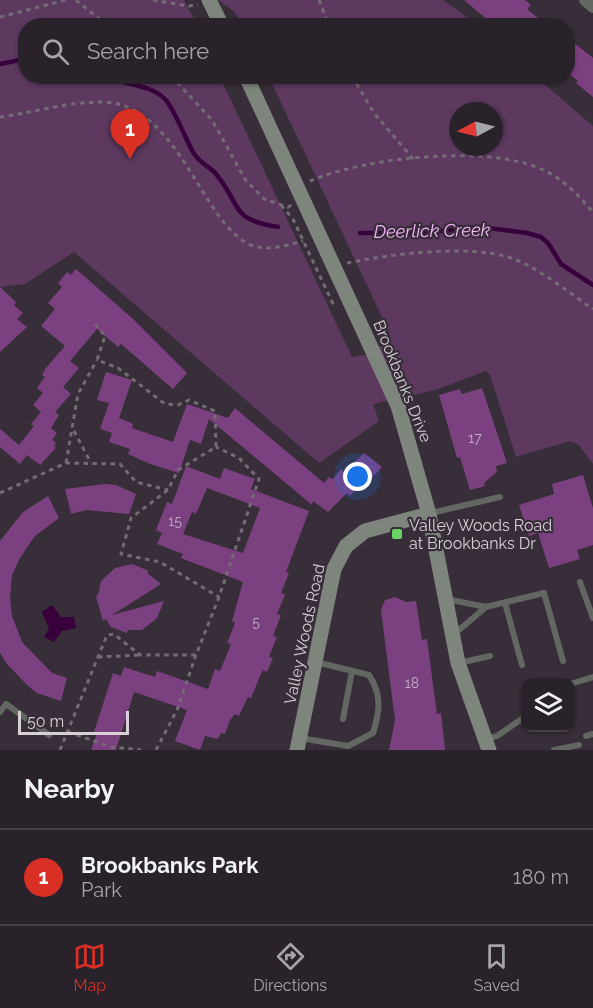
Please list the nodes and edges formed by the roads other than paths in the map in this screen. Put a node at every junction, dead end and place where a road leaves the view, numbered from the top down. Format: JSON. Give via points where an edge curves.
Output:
{"nodes":[{"id":1,"x":585,"y":0,"type":"edge"},
{"id":2,"x":210,"y":1,"type":"edge"},
{"id":3,"x":593,"y":7,"type":"edge"},
{"id":4,"x":218,"y":18,"type":"edge"},
{"id":5,"x":250,"y":84,"type":"edge"},
{"id":6,"x":500,"y":497,"type":"dead end"},
{"id":7,"x":429,"y":514,"type":"junction"},
{"id":8,"x":580,"y":582,"type":"dead end"},
{"id":9,"x":446,"y":599,"type":"junction"},
{"id":10,"x":505,"y":603,"type":"junction"},
{"id":11,"x":486,"y":607,"type":"junction"},
{"id":12,"x":593,"y":618,"type":"edge"},
{"id":13,"x":453,"y":635,"type":"junction"},
{"id":14,"x":490,"y":656,"type":"dead end"},
{"id":15,"x":563,"y":661,"type":"dead end"},
{"id":16,"x":315,"y":662,"type":"junction"},
{"id":17,"x":458,"y":663,"type":"junction"},
{"id":18,"x":522,"y":665,"type":"dead end"},
{"id":19,"x":352,"y":671,"type":"junction"},
{"id":20,"x":593,"y":677,"type":"edge"},
{"id":21,"x":575,"y":682,"type":"edge"},
{"id":22,"x":0,"y":712,"type":"edge"},
{"id":23,"x":343,"y":719,"type":"dead end"},
{"id":24,"x":521,"y":719,"type":"edge"},
{"id":25,"x":49,"y":735,"type":"dead end"},
{"id":26,"x":298,"y":744,"type":"edge"},
{"id":27,"x":487,"y":744,"type":"edge"},
{"id":28,"x":579,"y":745,"type":"dead end"},
{"id":29,"x":555,"y":750,"type":"edge"}],
"edges":[{"from":1,"to":3,"type":"street"},
{"from":2,"to":4,"type":"street"},
{"from":5,"to":7,"type":"street","name":"Brookbanks Drive","via":[[398,406]]},
{"from":6,"to":7,"type":"lane"},
{"from":7,"to":9,"type":"street","name":"Brookbanks Drive"},
{"from":7,"to":16,"type":"street","name":"Valley Woods Road","via":[[365,531],[346,546],[334,569]]},
{"from":8,"to":12,"type":"lane"},
{"from":9,"to":11,"type":"lane"},
{"from":9,"to":13,"type":"street","name":"Brookbanks Drive"},
{"from":10,"to":11,"type":"lane"},
{"from":10,"to":15,"type":"lane","via":[[544,593]]},
{"from":10,"to":18,"type":"lane"},
{"from":11,"to":13,"type":"lane"},
{"from":13,"to":17,"type":"street","name":"Brookbanks Drive"},
{"from":14,"to":17,"type":"lane"},
{"from":16,"to":19,"type":"lane"},
{"from":16,"to":26,"type":"street","name":"Valley Woods Road"},
{"from":17,"to":27,"type":"street","name":"Brookbanks Drive"},
{"from":19,"to":23,"type":"lane"},
{"from":19,"to":26,"type":"lane","via":[[369,675],[379,691],[379,714],[373,733],[348,746]]},
{"from":20,"to":21,"type":"lane"},
{"from":22,"to":25,"type":"lane","via":[[6,704]]},
{"from":24,"to":27,"type":"lane"},
{"from":28,"to":29,"type":"lane"}]}
